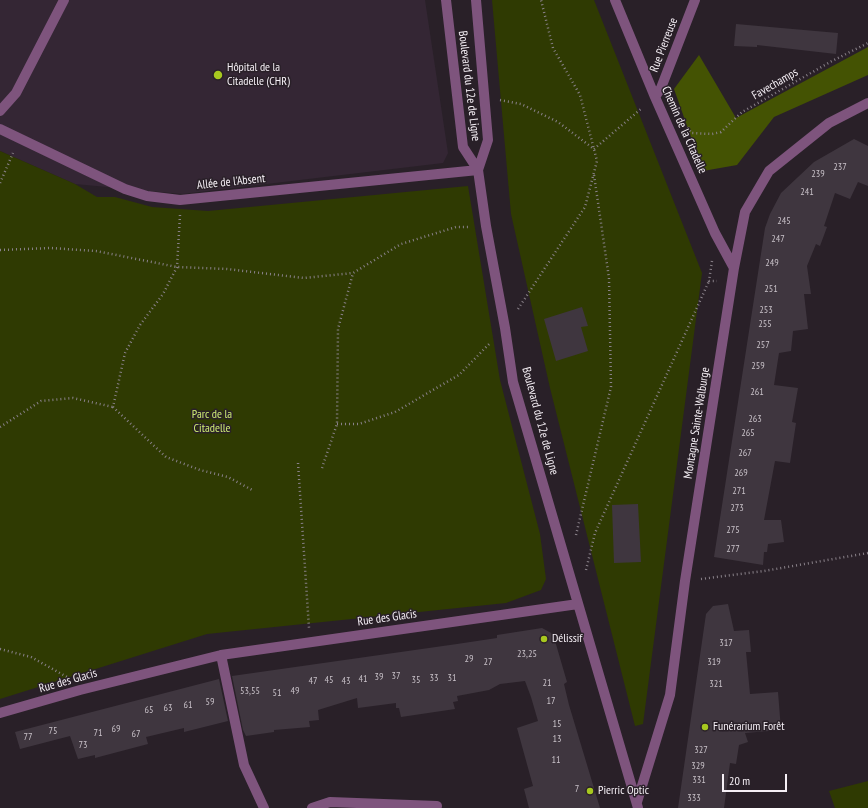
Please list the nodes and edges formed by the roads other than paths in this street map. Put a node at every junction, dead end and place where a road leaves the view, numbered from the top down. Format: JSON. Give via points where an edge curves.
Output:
{"nodes":[{"id":1,"x":64,"y":0,"type":"edge"},
{"id":2,"x":446,"y":0,"type":"edge"},
{"id":3,"x":476,"y":0,"type":"edge"},
{"id":4,"x":615,"y":0,"type":"edge"},
{"id":5,"x":695,"y":0,"type":"edge"},
{"id":6,"x":654,"y":97,"type":"junction"},
{"id":7,"x":868,"y":102,"type":"edge"},
{"id":8,"x":0,"y":112,"type":"edge"},
{"id":9,"x":0,"y":129,"type":"edge"},
{"id":10,"x":478,"y":170,"type":"junction"},
{"id":11,"x":734,"y":268,"type":"junction"},
{"id":12,"x":578,"y":604,"type":"junction"},
{"id":13,"x":221,"y":655,"type":"junction"},
{"id":14,"x":0,"y":714,"type":"edge"},
{"id":15,"x":637,"y":805,"type":"edge"},
{"id":16,"x":437,"y":806,"type":"dead end"},
{"id":17,"x":264,"y":808,"type":"edge"},
{"id":18,"x":312,"y":808,"type":"edge"}],
"edges":[{"from":1,"to":8,"type":"street","via":[[16,92]]},
{"from":2,"to":10,"type":"street","name":"Boulevard du 12e de Ligne","via":[[463,147]]},
{"from":3,"to":10,"type":"street","name":"Boulevard du 12e de Ligne","via":[[488,140]]},
{"from":4,"to":6,"type":"street","name":"Chemin de la Citadelle"},
{"from":5,"to":6,"type":"street","name":"Rue Pierreuse","via":[[664,81]]},
{"from":6,"to":11,"type":"street","name":"Chemin de la Citadelle"},
{"from":7,"to":11,"type":"street","name":"Montagne Sainte-Walburge","via":[[829,123],[768,172],[745,212]]},
{"from":9,"to":10,"type":"street","name":"Allée de l'Absent","via":[[125,189],[147,196],[180,200]]},
{"from":10,"to":12,"type":"street","name":"Boulevard du 12e de Ligne","via":[[513,382]]},
{"from":11,"to":15,"type":"street","name":"Montagne Sainte-Walburge","via":[[685,581],[670,695]]},
{"from":12,"to":13,"type":"street","name":"Rue des Glacis"},
{"from":12,"to":15,"type":"street"},
{"from":13,"to":14,"type":"street","name":"Rue des Glacis","via":[[80,690]]},
{"from":13,"to":17,"type":"street","via":[[244,765]]},
{"from":16,"to":18,"type":"street","via":[[330,802]]}]}
